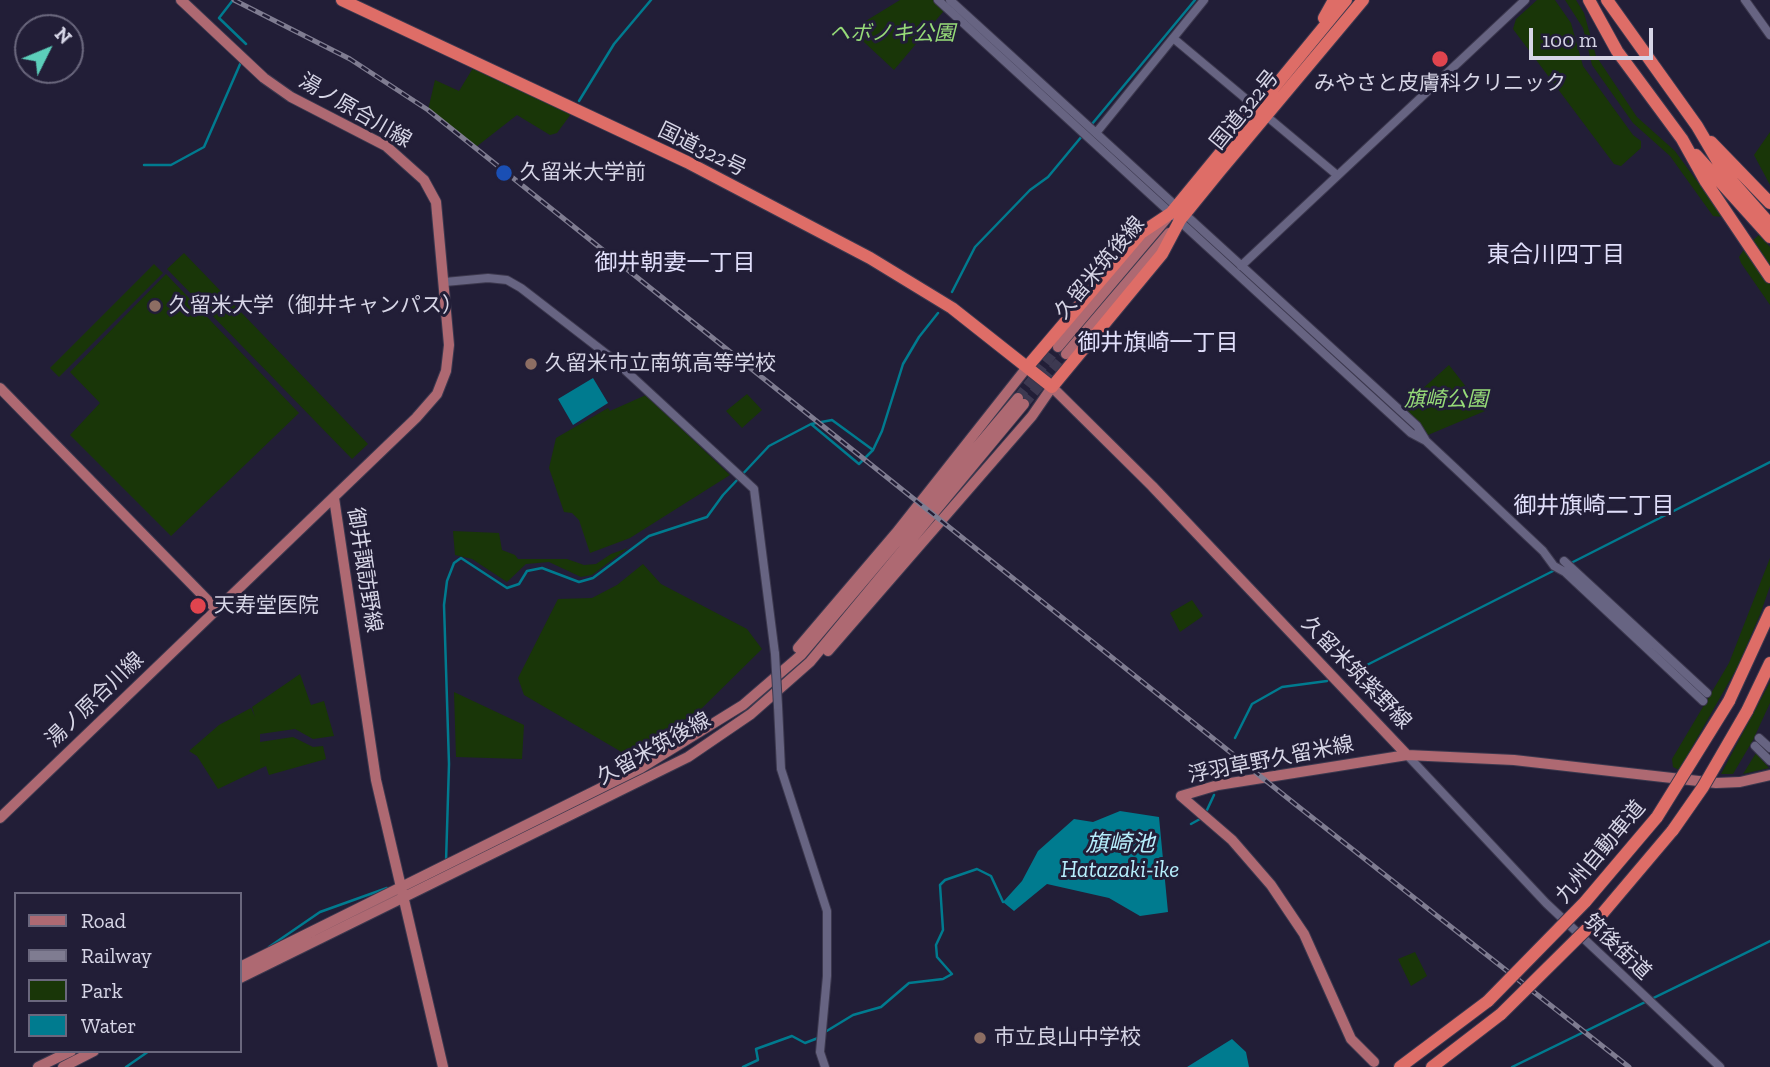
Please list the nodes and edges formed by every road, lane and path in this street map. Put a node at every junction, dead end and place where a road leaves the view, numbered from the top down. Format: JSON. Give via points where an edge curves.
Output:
{"nodes":[{"id":1,"x":181,"y":0,"type":"edge"},
{"id":2,"x":342,"y":0,"type":"edge"},
{"id":3,"x":938,"y":0,"type":"edge"},
{"id":4,"x":950,"y":0,"type":"edge"},
{"id":5,"x":1204,"y":0,"type":"edge"},
{"id":6,"x":1334,"y":0,"type":"edge"},
{"id":7,"x":1346,"y":0,"type":"edge"},
{"id":8,"x":1363,"y":0,"type":"edge"},
{"id":9,"x":1525,"y":0,"type":"edge"},
{"id":10,"x":1587,"y":0,"type":"edge"},
{"id":11,"x":1745,"y":0,"type":"edge"},
{"id":12,"x":1607,"y":2,"type":"edge"},
{"id":13,"x":1770,"y":35,"type":"edge"},
{"id":14,"x":1172,"y":38,"type":"junction"},
{"id":15,"x":1311,"y":40,"type":"junction"},
{"id":16,"x":1261,"y":111,"type":"junction"},
{"id":17,"x":1697,"y":126,"type":"junction"},
{"id":18,"x":1084,"y":127,"type":"junction"},
{"id":19,"x":1093,"y":134,"type":"junction"},
{"id":20,"x":1682,"y":139,"type":"junction"},
{"id":21,"x":1337,"y":175,"type":"junction"},
{"id":22,"x":1770,"y":203,"type":"edge"},
{"id":23,"x":1178,"y":214,"type":"junction"},
{"id":24,"x":1770,"y":224,"type":"edge"},
{"id":25,"x":1770,"y":237,"type":"edge"},
{"id":26,"x":1241,"y":266,"type":"junction"},
{"id":27,"x":1770,"y":277,"type":"edge"},
{"id":28,"x":445,"y":282,"type":"junction"},
{"id":29,"x":1062,"y":350,"type":"tunnel mouth"},
{"id":30,"x":1027,"y":366,"type":"junction"},
{"id":31,"x":1052,"y":387,"type":"junction"},
{"id":32,"x":0,"y":388,"type":"edge"},
{"id":33,"x":1426,"y":441,"type":"junction"},
{"id":34,"x":334,"y":498,"type":"junction"},
{"id":35,"x":1564,"y":561,"type":"dead end"},
{"id":36,"x":1770,"y":600,"type":"edge"},
{"id":37,"x":217,"y":610,"type":"junction"},
{"id":38,"x":1770,"y":612,"type":"edge"},
{"id":39,"x":1770,"y":663,"type":"edge"},
{"id":40,"x":796,"y":676,"type":"junction"},
{"id":41,"x":1738,"y":684,"type":"junction"},
{"id":42,"x":743,"y":705,"type":"junction"},
{"id":43,"x":1770,"y":748,"type":"edge"},
{"id":44,"x":1407,"y":755,"type":"junction"},
{"id":45,"x":1770,"y":761,"type":"edge"},
{"id":46,"x":1770,"y":775,"type":"edge"},
{"id":47,"x":0,"y":818,"type":"edge"},
{"id":48,"x":401,"y":894,"type":"junction"},
{"id":49,"x":242,"y":966,"type":"edge"},
{"id":50,"x":242,"y":977,"type":"edge"},
{"id":51,"x":67,"y":1053,"type":"edge"},
{"id":52,"x":90,"y":1053,"type":"edge"},
{"id":53,"x":1374,"y":1062,"type":"dead end"},
{"id":54,"x":38,"y":1067,"type":"edge"},
{"id":55,"x":63,"y":1067,"type":"edge"},
{"id":56,"x":443,"y":1067,"type":"edge"},
{"id":57,"x":825,"y":1067,"type":"edge"},
{"id":58,"x":1400,"y":1067,"type":"edge"},
{"id":59,"x":1432,"y":1067,"type":"edge"},
{"id":60,"x":1720,"y":1067,"type":"edge"}],
"edges":[{"from":1,"to":28,"type":"main road","name":"湯ノ原合川線","via":[[264,78],[386,146],[414,169],[436,202]]},
{"from":2,"to":30,"type":"highway","name":"国道322号","via":[[687,162],[857,251],[952,308]]},
{"from":3,"to":18,"type":"street"},
{"from":4,"to":18,"type":"street"},
{"from":5,"to":14,"type":"street"},
{"from":6,"to":15,"type":"highway"},
{"from":7,"to":15,"type":"highway","name":"国道322号"},
{"from":8,"to":16,"type":"highway","name":"国道322号"},
{"from":9,"to":21,"type":"street"},
{"from":10,"to":20,"type":"highway","via":[[1617,51]]},
{"from":11,"to":13,"type":"street"},
{"from":12,"to":17,"type":"highway"},
{"from":14,"to":16,"type":"street"},
{"from":14,"to":19,"type":"street"},
{"from":15,"to":16,"type":"highway","name":"国道322号"},
{"from":16,"to":21,"type":"street"},
{"from":16,"to":23,"type":"highway","name":"国道322号"},
{"from":17,"to":22,"type":"highway"},
{"from":17,"to":24,"type":"highway","via":[[1724,172]]},
{"from":18,"to":19,"type":"street"},
{"from":19,"to":23,"type":"street"},
{"from":20,"to":25,"type":"highway"},
{"from":20,"to":27,"type":"highway"},
{"from":21,"to":26,"type":"street"},
{"from":23,"to":26,"type":"street"},
{"from":23,"to":29,"type":"main road","name":"久留米筑後線"},
{"from":23,"to":30,"type":"highway","name":"国道322号","via":[[1141,233]]},
{"from":23,"to":31,"type":"highway","name":"国道322号","via":[[1162,254]]},
{"from":23,"to":33,"type":"street","via":[[1411,433]]},
{"from":26,"to":33,"type":"street","via":[[1408,418]]},
{"from":28,"to":34,"type":"main road","name":"湯ノ原合川線","via":[[449,345],[437,394]]},
{"from":28,"to":57,"type":"street","bridge":true,"via":[[488,278],[507,280],[521,288],[613,359],[754,489],[775,653],[781,769],[827,911],[820,1052]]},
{"from":30,"to":31,"type":"highway","name":"国道322号"},
{"from":30,"to":42,"type":"main road","via":[[896,533],[794,653]]},
{"from":31,"to":40,"type":"main road","via":[[855,621]]},
{"from":31,"to":44,"type":"main road","name":"久留米筑紫野線"},
{"from":32,"to":37,"type":"main road"},
{"from":33,"to":35,"type":"street","via":[[1505,513],[1554,566],[1705,697]]},
{"from":34,"to":37,"type":"main road","name":"御井諏訪野線"},
{"from":34,"to":48,"type":"main road","name":"御井諏訪野線","via":[[363,708]]},
{"from":36,"to":41,"type":"highway"},
{"from":37,"to":47,"type":"main road","name":"湯ノ原合川線"},
{"from":38,"to":41,"type":"highway","name":"九州自動車道"},
{"from":39,"to":59,"type":"highway","name":"九州自動車道","bridge":true,"via":[[1703,787],[1673,830],[1602,914],[1501,1014]]},
{"from":40,"to":42,"type":"main road","name":"久留米筑後線","via":[[1021,401],[787,670]]},
{"from":40,"to":48,"type":"main road","name":"久留米筑後線","via":[[688,757]]},
{"from":41,"to":58,"type":"highway","name":"九州自動車道","bridge":true,"via":[[1657,817],[1585,902],[1488,1001]]},
{"from":42,"to":48,"type":"main road","name":"久留米筑後線","via":[[641,768]]},
{"from":43,"to":45,"type":"street","via":[[1757,742]]},
{"from":44,"to":46,"type":"main road","name":"久留米筑紫野線","via":[[1514,760],[1716,783]]},
{"from":44,"to":53,"type":"main road","name":"浮羽草野久留米線","via":[[1218,785],[1181,796],[1232,840],[1271,886],[1304,934],[1351,1039]]},
{"from":44,"to":60,"type":"street","name":"筑後街道","via":[[1546,902]]},
{"from":48,"to":49,"type":"main road","name":"久留米筑後線"},
{"from":48,"to":50,"type":"main road","name":"久留米筑後線"},
{"from":48,"to":56,"type":"main road","name":"御井諏訪野線"},
{"from":51,"to":54,"type":"main road"},
{"from":52,"to":55,"type":"main road"}]}
